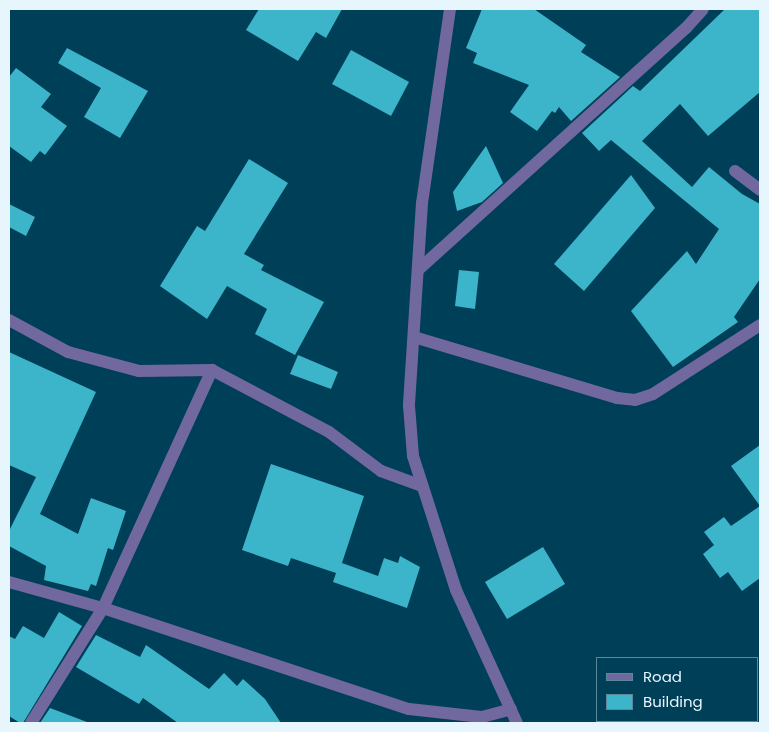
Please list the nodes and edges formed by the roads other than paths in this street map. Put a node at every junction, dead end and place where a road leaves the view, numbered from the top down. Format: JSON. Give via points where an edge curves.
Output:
{"nodes":[{"id":1,"x":450,"y":9,"type":"edge"},
{"id":2,"x":703,"y":9,"type":"edge"},
{"id":3,"x":735,"y":171,"type":"dead end"},
{"id":4,"x":760,"y":190,"type":"edge"},
{"id":5,"x":418,"y":270,"type":"junction"},
{"id":6,"x":9,"y":320,"type":"edge"},
{"id":7,"x":760,"y":325,"type":"edge"},
{"id":8,"x":414,"y":336,"type":"junction"},
{"id":9,"x":212,"y":370,"type":"junction"},
{"id":10,"x":422,"y":486,"type":"junction"},
{"id":11,"x":9,"y":582,"type":"edge"},
{"id":12,"x":103,"y":608,"type":"junction"},
{"id":13,"x":510,"y":709,"type":"junction"},
{"id":14,"x":32,"y":723,"type":"edge"},
{"id":15,"x":517,"y":723,"type":"edge"}],
"edges":[{"from":1,"to":5,"type":"street","via":[[422,203]]},
{"from":2,"to":5,"type":"street","via":[[686,28]]},
{"from":3,"to":4,"type":"street"},
{"from":5,"to":8,"type":"street"},
{"from":6,"to":9,"type":"street","via":[[68,352],[139,371]]},
{"from":7,"to":8,"type":"street","via":[[653,394],[635,400],[617,398]]},
{"from":8,"to":10,"type":"street","via":[[409,406],[413,456]]},
{"from":9,"to":10,"type":"street","via":[[329,432],[381,471]]},
{"from":9,"to":12,"type":"street"},
{"from":10,"to":13,"type":"street","via":[[456,590]]},
{"from":11,"to":12,"type":"street"},
{"from":12,"to":13,"type":"street","via":[[409,709],[482,717]]},
{"from":12,"to":14,"type":"street"},
{"from":13,"to":15,"type":"street"}]}
